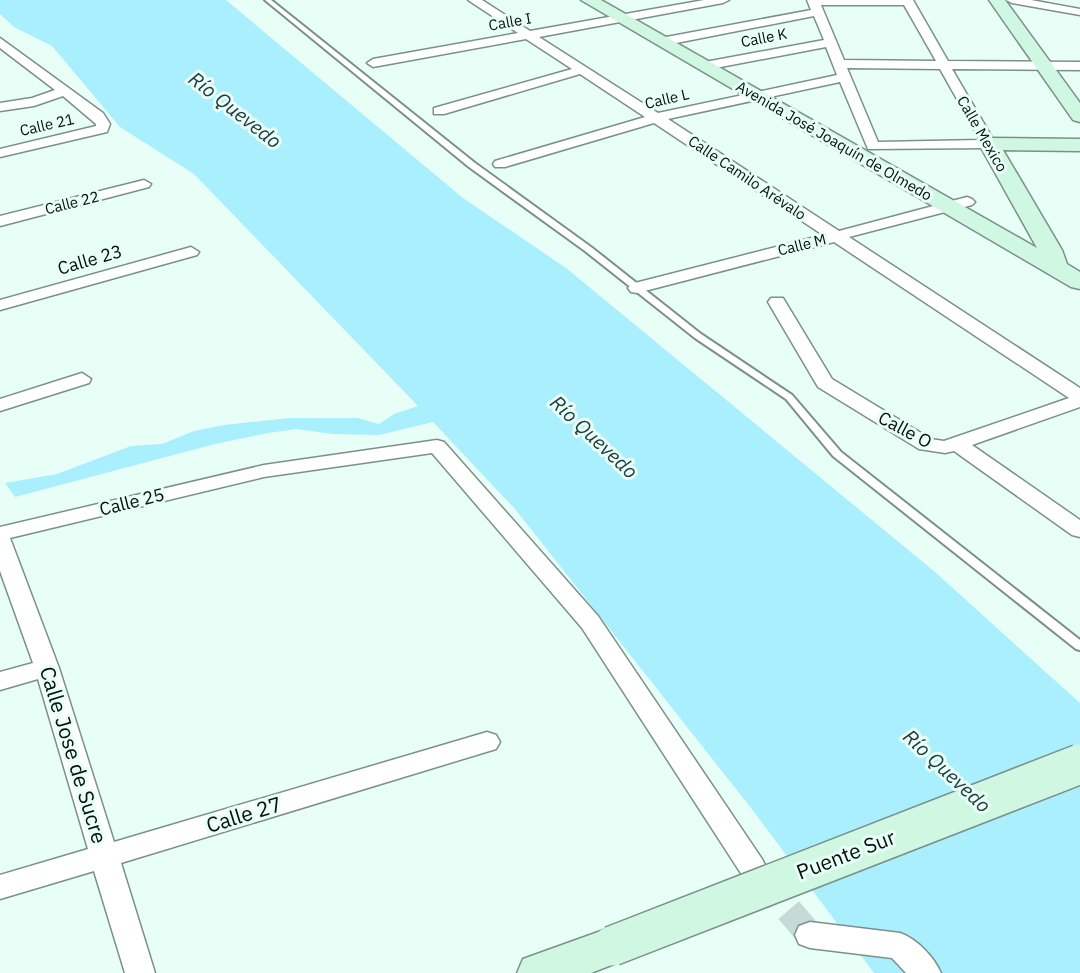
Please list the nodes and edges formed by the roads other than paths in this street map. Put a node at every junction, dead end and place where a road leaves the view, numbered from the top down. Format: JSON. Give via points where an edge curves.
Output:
{"nodes":[{"id":1,"x":268,"y":0,"type":"edge"},
{"id":2,"x":474,"y":0,"type":"edge"},
{"id":3,"x":589,"y":0,"type":"edge"},
{"id":4,"x":611,"y":0,"type":"edge"},
{"id":5,"x":723,"y":0,"type":"edge"},
{"id":6,"x":998,"y":0,"type":"edge"},
{"id":7,"x":1012,"y":0,"type":"edge"},
{"id":8,"x":908,"y":1,"type":"edge"},
{"id":9,"x":814,"y":5,"type":"edge"},
{"id":10,"x":1080,"y":12,"type":"edge"},
{"id":11,"x":630,"y":17,"type":"junction"},
{"id":12,"x":525,"y":34,"type":"junction"},
{"id":13,"x":671,"y":40,"type":"junction"},
{"id":14,"x":0,"y":42,"type":"edge"},
{"id":15,"x":829,"y":43,"type":"junction"},
{"id":16,"x":373,"y":63,"type":"dead end"},
{"id":17,"x":942,"y":64,"type":"junction"},
{"id":18,"x":714,"y":65,"type":"junction"},
{"id":19,"x":1044,"y":65,"type":"junction"},
{"id":20,"x":1080,"y":66,"type":"edge"},
{"id":21,"x":582,"y":70,"type":"junction"},
{"id":22,"x":841,"y":71,"type":"junction"},
{"id":23,"x":64,"y":92,"type":"junction"},
{"id":24,"x":766,"y":94,"type":"junction"},
{"id":25,"x":0,"y":107,"type":"edge"},
{"id":26,"x":439,"y":111,"type":"dead end"},
{"id":27,"x":1080,"y":116,"type":"edge"},
{"id":28,"x":655,"y":118,"type":"junction"},
{"id":29,"x":988,"y":144,"type":"junction"},
{"id":30,"x":1080,"y":145,"type":"edge"},
{"id":31,"x":873,"y":146,"type":"junction"},
{"id":32,"x":0,"y":153,"type":"edge"},
{"id":33,"x":500,"y":164,"type":"dead end"},
{"id":34,"x":144,"y":184,"type":"dead end"},
{"id":35,"x":958,"y":205,"type":"junction"},
{"id":36,"x":0,"y":221,"type":"edge"},
{"id":37,"x":834,"y":237,"type":"junction"},
{"id":38,"x":191,"y":252,"type":"dead end"},
{"id":39,"x":1053,"y":259,"type":"junction"},
{"id":40,"x":1080,"y":267,"type":"edge"},
{"id":41,"x":1080,"y":282,"type":"edge"},
{"id":42,"x":637,"y":288,"type":"junction"},
{"id":43,"x":777,"y":302,"type":"dead end"},
{"id":44,"x":0,"y":305,"type":"edge"},
{"id":45,"x":82,"y":379,"type":"dead end"},
{"id":46,"x":1080,"y":399,"type":"edge"},
{"id":47,"x":0,"y":405,"type":"edge"},
{"id":48,"x":956,"y":443,"type":"junction"},
{"id":49,"x":1080,"y":530,"type":"edge"},
{"id":50,"x":0,"y":534,"type":"edge"},
{"id":51,"x":0,"y":540,"type":"edge"},
{"id":52,"x":1080,"y":646,"type":"edge"},
{"id":53,"x":47,"y":668,"type":"junction"},
{"id":54,"x":0,"y":681,"type":"edge"},
{"id":55,"x":487,"y":742,"type":"dead end"},
{"id":56,"x":1080,"y":764,"type":"edge"},
{"id":57,"x":105,"y":856,"type":"junction"},
{"id":58,"x":752,"y":867,"type":"tunnel mouth"},
{"id":59,"x":0,"y":887,"type":"edge"},
{"id":60,"x":810,"y":935,"type":"tunnel mouth"},
{"id":61,"x":140,"y":973,"type":"edge"},
{"id":62,"x":539,"y":973,"type":"edge"},
{"id":63,"x":926,"y":973,"type":"edge"}],
"edges":[{"from":1,"to":42,"type":"lane","via":[[472,165]]},
{"from":2,"to":12,"type":"street","name":"Calle Camilo Arévalo"},
{"from":3,"to":11,"type":"main road","name":"Avenida José Joaquín de Olmedo"},
{"from":4,"to":11,"type":"main road","name":"Avenida José Joaquín de Olmedo"},
{"from":5,"to":11,"type":"street","name":"Calle I"},
{"from":6,"to":19,"type":"main road"},
{"from":7,"to":10,"type":"street"},
{"from":8,"to":9,"type":"street"},
{"from":8,"to":17,"type":"street","name":"Calle Mexico"},
{"from":9,"to":13,"type":"street"},
{"from":9,"to":15,"type":"street"},
{"from":11,"to":12,"type":"street","name":"Calle I"},
{"from":11,"to":13,"type":"main road","name":"Avenida José Joaquín de Olmedo"},
{"from":12,"to":16,"type":"street","name":"Calle I"},
{"from":12,"to":21,"type":"street","name":"Calle Camilo Arévalo"},
{"from":13,"to":18,"type":"main road","name":"Avenida José Joaquín de Olmedo"},
{"from":14,"to":23,"type":"street"},
{"from":15,"to":18,"type":"street","name":"Calle K"},
{"from":15,"to":22,"type":"street"},
{"from":17,"to":19,"type":"street","name":"Calle L"},
{"from":17,"to":22,"type":"street","name":"Calle L"},
{"from":17,"to":29,"type":"street","name":"Calle Mexico"},
{"from":18,"to":24,"type":"main road","name":"Avenida José Joaquín de Olmedo"},
{"from":19,"to":20,"type":"street","name":"Calle L"},
{"from":19,"to":27,"type":"main road"},
{"from":21,"to":26,"type":"street"},
{"from":21,"to":28,"type":"street","name":"Calle Camilo Arévalo"},
{"from":22,"to":24,"type":"street","name":"Calle L"},
{"from":22,"to":31,"type":"street"},
{"from":23,"to":25,"type":"street"},
{"from":23,"to":32,"type":"street","name":"Calle 21","via":[[98,116],[102,129]]},
{"from":24,"to":28,"type":"street","name":"Calle L"},
{"from":24,"to":31,"type":"main road","name":"Avenida José Joaquín de Olmedo"},
{"from":24,"to":35,"type":"main road","name":"Avenida José Joaquín de Olmedo"},
{"from":28,"to":33,"type":"street","name":"Calle L"},
{"from":28,"to":37,"type":"street","name":"Calle Camilo Arévalo"},
{"from":29,"to":30,"type":"main road"},
{"from":29,"to":31,"type":"street"},
{"from":29,"to":39,"type":"main road","name":"Calle Mexico"},
{"from":31,"to":35,"type":"main road","name":"Avenida José Joaquín de Olmedo"},
{"from":34,"to":36,"type":"street","name":"Calle 22"},
{"from":35,"to":37,"type":"street","name":"Calle M"},
{"from":35,"to":39,"type":"main road","name":"Avenida José Joaquín de Olmedo"},
{"from":37,"to":42,"type":"street","name":"Calle M"},
{"from":37,"to":46,"type":"street","name":"Calle Camilo Arévalo"},
{"from":38,"to":44,"type":"street","name":"Calle 23"},
{"from":39,"to":40,"type":"main road","name":"Avenida José Joaquín de Olmedo"},
{"from":39,"to":41,"type":"main road","name":"Avenida José Joaquín de Olmedo"},
{"from":42,"to":52,"type":"lane","via":[[698,336],[789,397],[837,454]]},
{"from":43,"to":48,"type":"street","name":"Calle O","via":[[825,383],[917,441],[936,448]]},
{"from":45,"to":47,"type":"street"},
{"from":46,"to":48,"type":"street","name":"Calle O"},
{"from":48,"to":49,"type":"street"},
{"from":50,"to":58,"type":"street","name":"Calle 25","via":[[264,471],[437,446],[590,622]]},
{"from":51,"to":53,"type":"street","name":"Calle Jose de Sucre"},
{"from":53,"to":54,"type":"street"},
{"from":53,"to":57,"type":"street","name":"Calle Jose de Sucre"},
{"from":55,"to":57,"type":"street","name":"Calle 27"},
{"from":56,"to":62,"type":"main road","name":"Puente Sur","bridge":true},
{"from":57,"to":59,"type":"street","name":"Calle 27"},
{"from":57,"to":61,"type":"street","name":"Calle Jose de Sucre"},
{"from":60,"to":63,"type":"street","via":[[900,946]]}]}
